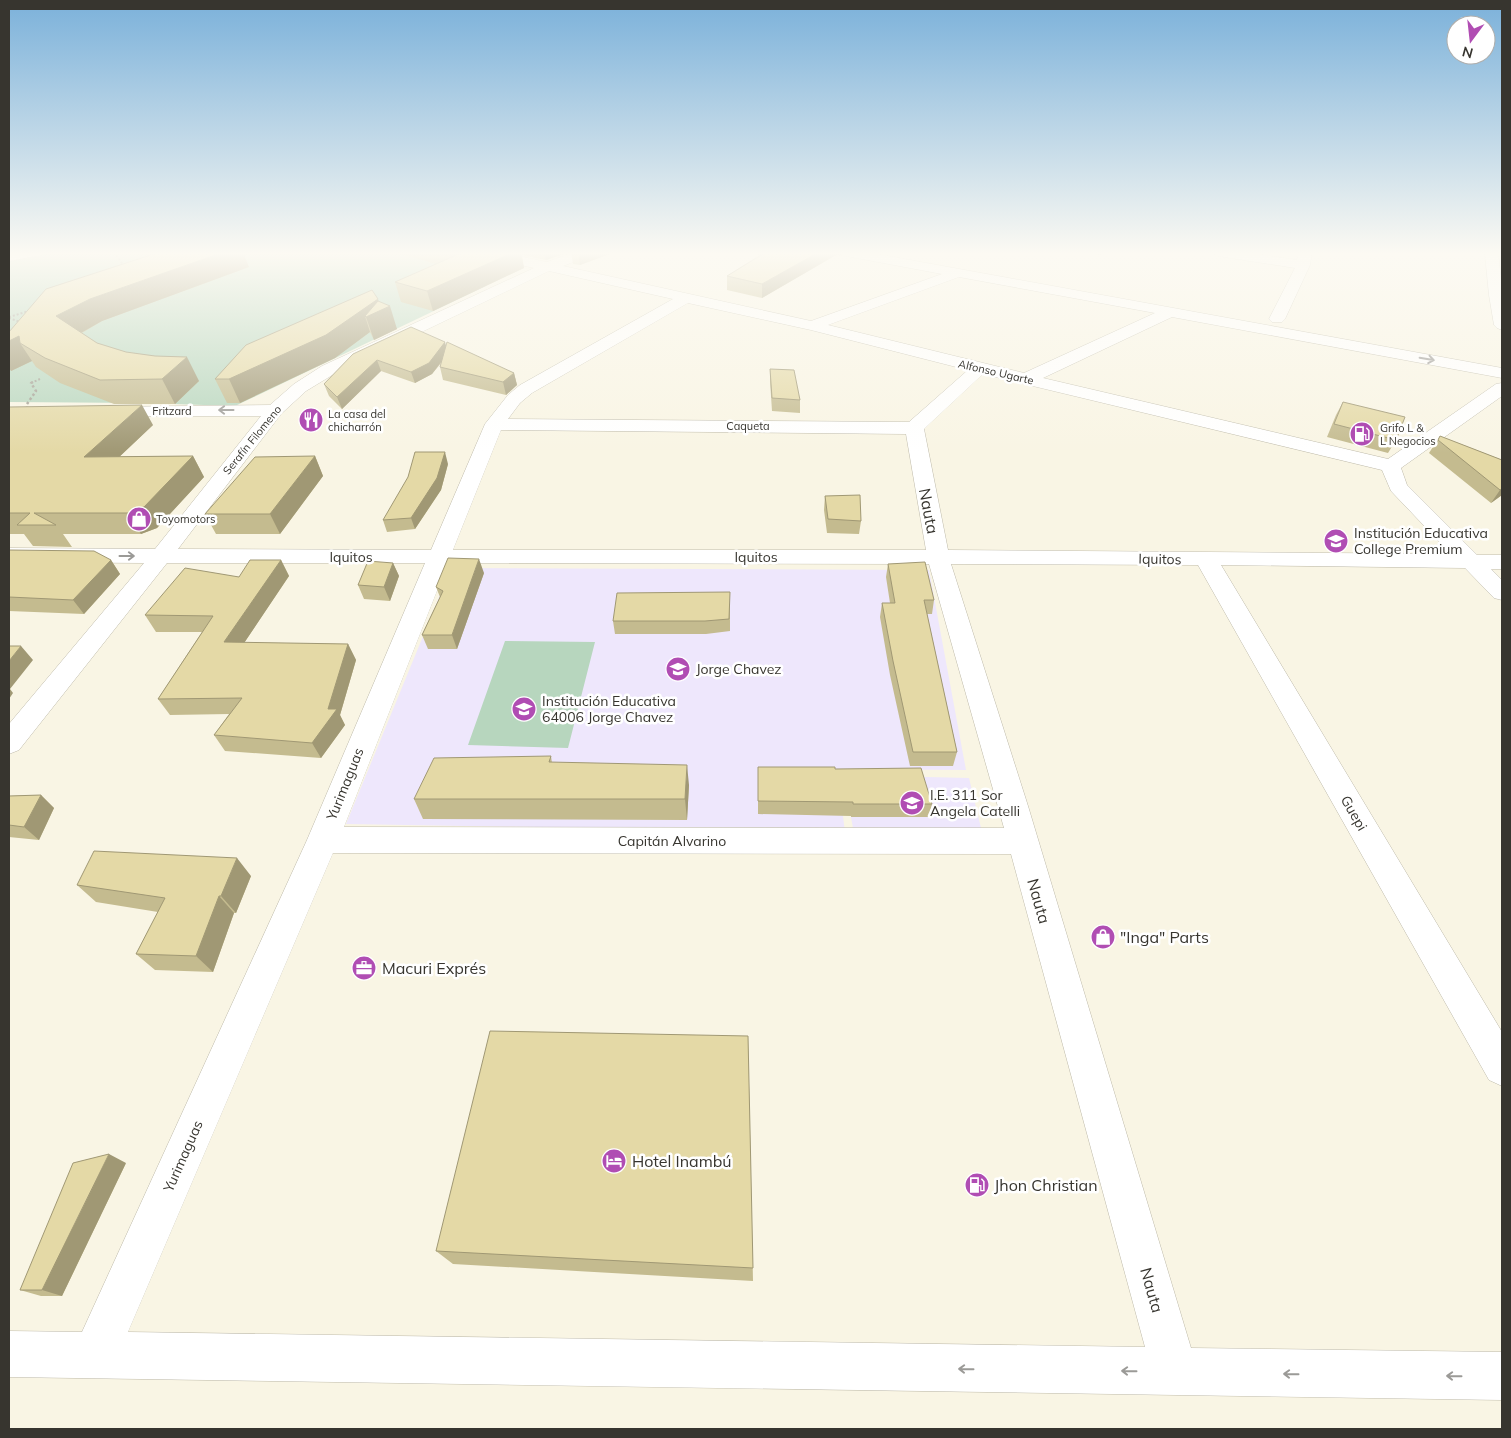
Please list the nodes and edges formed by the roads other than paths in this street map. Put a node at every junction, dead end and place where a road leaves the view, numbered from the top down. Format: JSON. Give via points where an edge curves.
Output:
{"nodes":[{"id":1,"x":437,"y":319,"type":"edge"},
{"id":2,"x":648,"y":319,"type":"edge"},
{"id":3,"x":782,"y":319,"type":"edge"},
{"id":4,"x":831,"y":319,"type":"edge"},
{"id":5,"x":1153,"y":319,"type":"edge"},
{"id":6,"x":1207,"y":319,"type":"edge"},
{"id":7,"x":1277,"y":319,"type":"edge"},
{"id":8,"x":812,"y":326,"type":"junction"},
{"id":9,"x":1502,"y":360,"type":"edge"},
{"id":10,"x":980,"y":368,"type":"junction"},
{"id":11,"x":1502,"y":373,"type":"edge"},
{"id":12,"x":1026,"y":379,"type":"junction"},
{"id":13,"x":1502,"y":388,"type":"edge"},
{"id":14,"x":275,"y":410,"type":"junction"},
{"id":15,"x":87,"y":411,"type":"edge"},
{"id":16,"x":494,"y":424,"type":"junction"},
{"id":17,"x":914,"y":428,"type":"junction"},
{"id":18,"x":1391,"y":466,"type":"junction"},
{"id":19,"x":9,"y":555,"type":"edge"},
{"id":20,"x":160,"y":556,"type":"junction"},
{"id":21,"x":938,"y":557,"type":"junction"},
{"id":22,"x":438,"y":558,"type":"junction"},
{"id":23,"x":1206,"y":559,"type":"junction"},
{"id":24,"x":1473,"y":562,"type":"junction"},
{"id":25,"x":1502,"y":562,"type":"edge"},
{"id":26,"x":1502,"y":593,"type":"edge"},
{"id":27,"x":9,"y":743,"type":"edge"},
{"id":28,"x":322,"y":840,"type":"junction"},
{"id":29,"x":1022,"y":842,"type":"junction"},
{"id":30,"x":1502,"y":1067,"type":"edge"},
{"id":31,"x":9,"y":1354,"type":"edge"},
{"id":32,"x":95,"y":1355,"type":"junction"},
{"id":33,"x":1175,"y":1372,"type":"junction"},
{"id":34,"x":1502,"y":1376,"type":"edge"}],
"edges":[{"from":1,"to":14,"type":"street","name":"Serafín Filomeno","via":[[306,382]]},
{"from":2,"to":16,"type":"street","name":"Yurimaguas","via":[[526,389]]},
{"from":3,"to":8,"type":"street","name":"Alfonso Ugarte"},
{"from":4,"to":8,"type":"street"},
{"from":5,"to":12,"type":"street"},
{"from":6,"to":11,"type":"street","one_way":true},
{"from":7,"to":9,"type":"street"},
{"from":8,"to":10,"type":"street","name":"Alfonso Ugarte"},
{"from":10,"to":12,"type":"street","name":"Alfonso Ugarte"},
{"from":10,"to":17,"type":"street"},
{"from":12,"to":18,"type":"street","name":"Alfonso Ugarte"},
{"from":13,"to":18,"type":"street"},
{"from":14,"to":15,"type":"street","name":"Fritzard","one_way":true},
{"from":14,"to":20,"type":"street","name":"Serafín Filomeno"},
{"from":16,"to":17,"type":"street","name":"Caqueta"},
{"from":16,"to":22,"type":"street","name":"Yurimaguas"},
{"from":17,"to":21,"type":"street","name":"Nauta"},
{"from":18,"to":24,"type":"street","via":[[1398,487]]},
{"from":19,"to":20,"type":"street","name":"Iquitos","one_way":true},
{"from":20,"to":22,"type":"street","name":"Iquitos"},
{"from":20,"to":27,"type":"street","name":"Serafín Filomeno"},
{"from":21,"to":22,"type":"street","name":"Iquitos"},
{"from":21,"to":23,"type":"street","name":"Iquitos"},
{"from":21,"to":29,"type":"street","name":"Nauta"},
{"from":22,"to":28,"type":"street","name":"Yurimaguas"},
{"from":23,"to":24,"type":"street","name":"Iquitos"},
{"from":23,"to":30,"type":"street","name":"Guepi"},
{"from":24,"to":25,"type":"street","name":"Iquitos"},
{"from":24,"to":26,"type":"street"},
{"from":28,"to":29,"type":"street","name":"Capitán Alvarino"},
{"from":28,"to":32,"type":"street","name":"Yurimaguas"},
{"from":29,"to":33,"type":"street","name":"Nauta"},
{"from":31,"to":32,"type":"street"},
{"from":33,"to":32,"type":"street","one_way":true},
{"from":34,"to":33,"type":"street","one_way":true}]}
